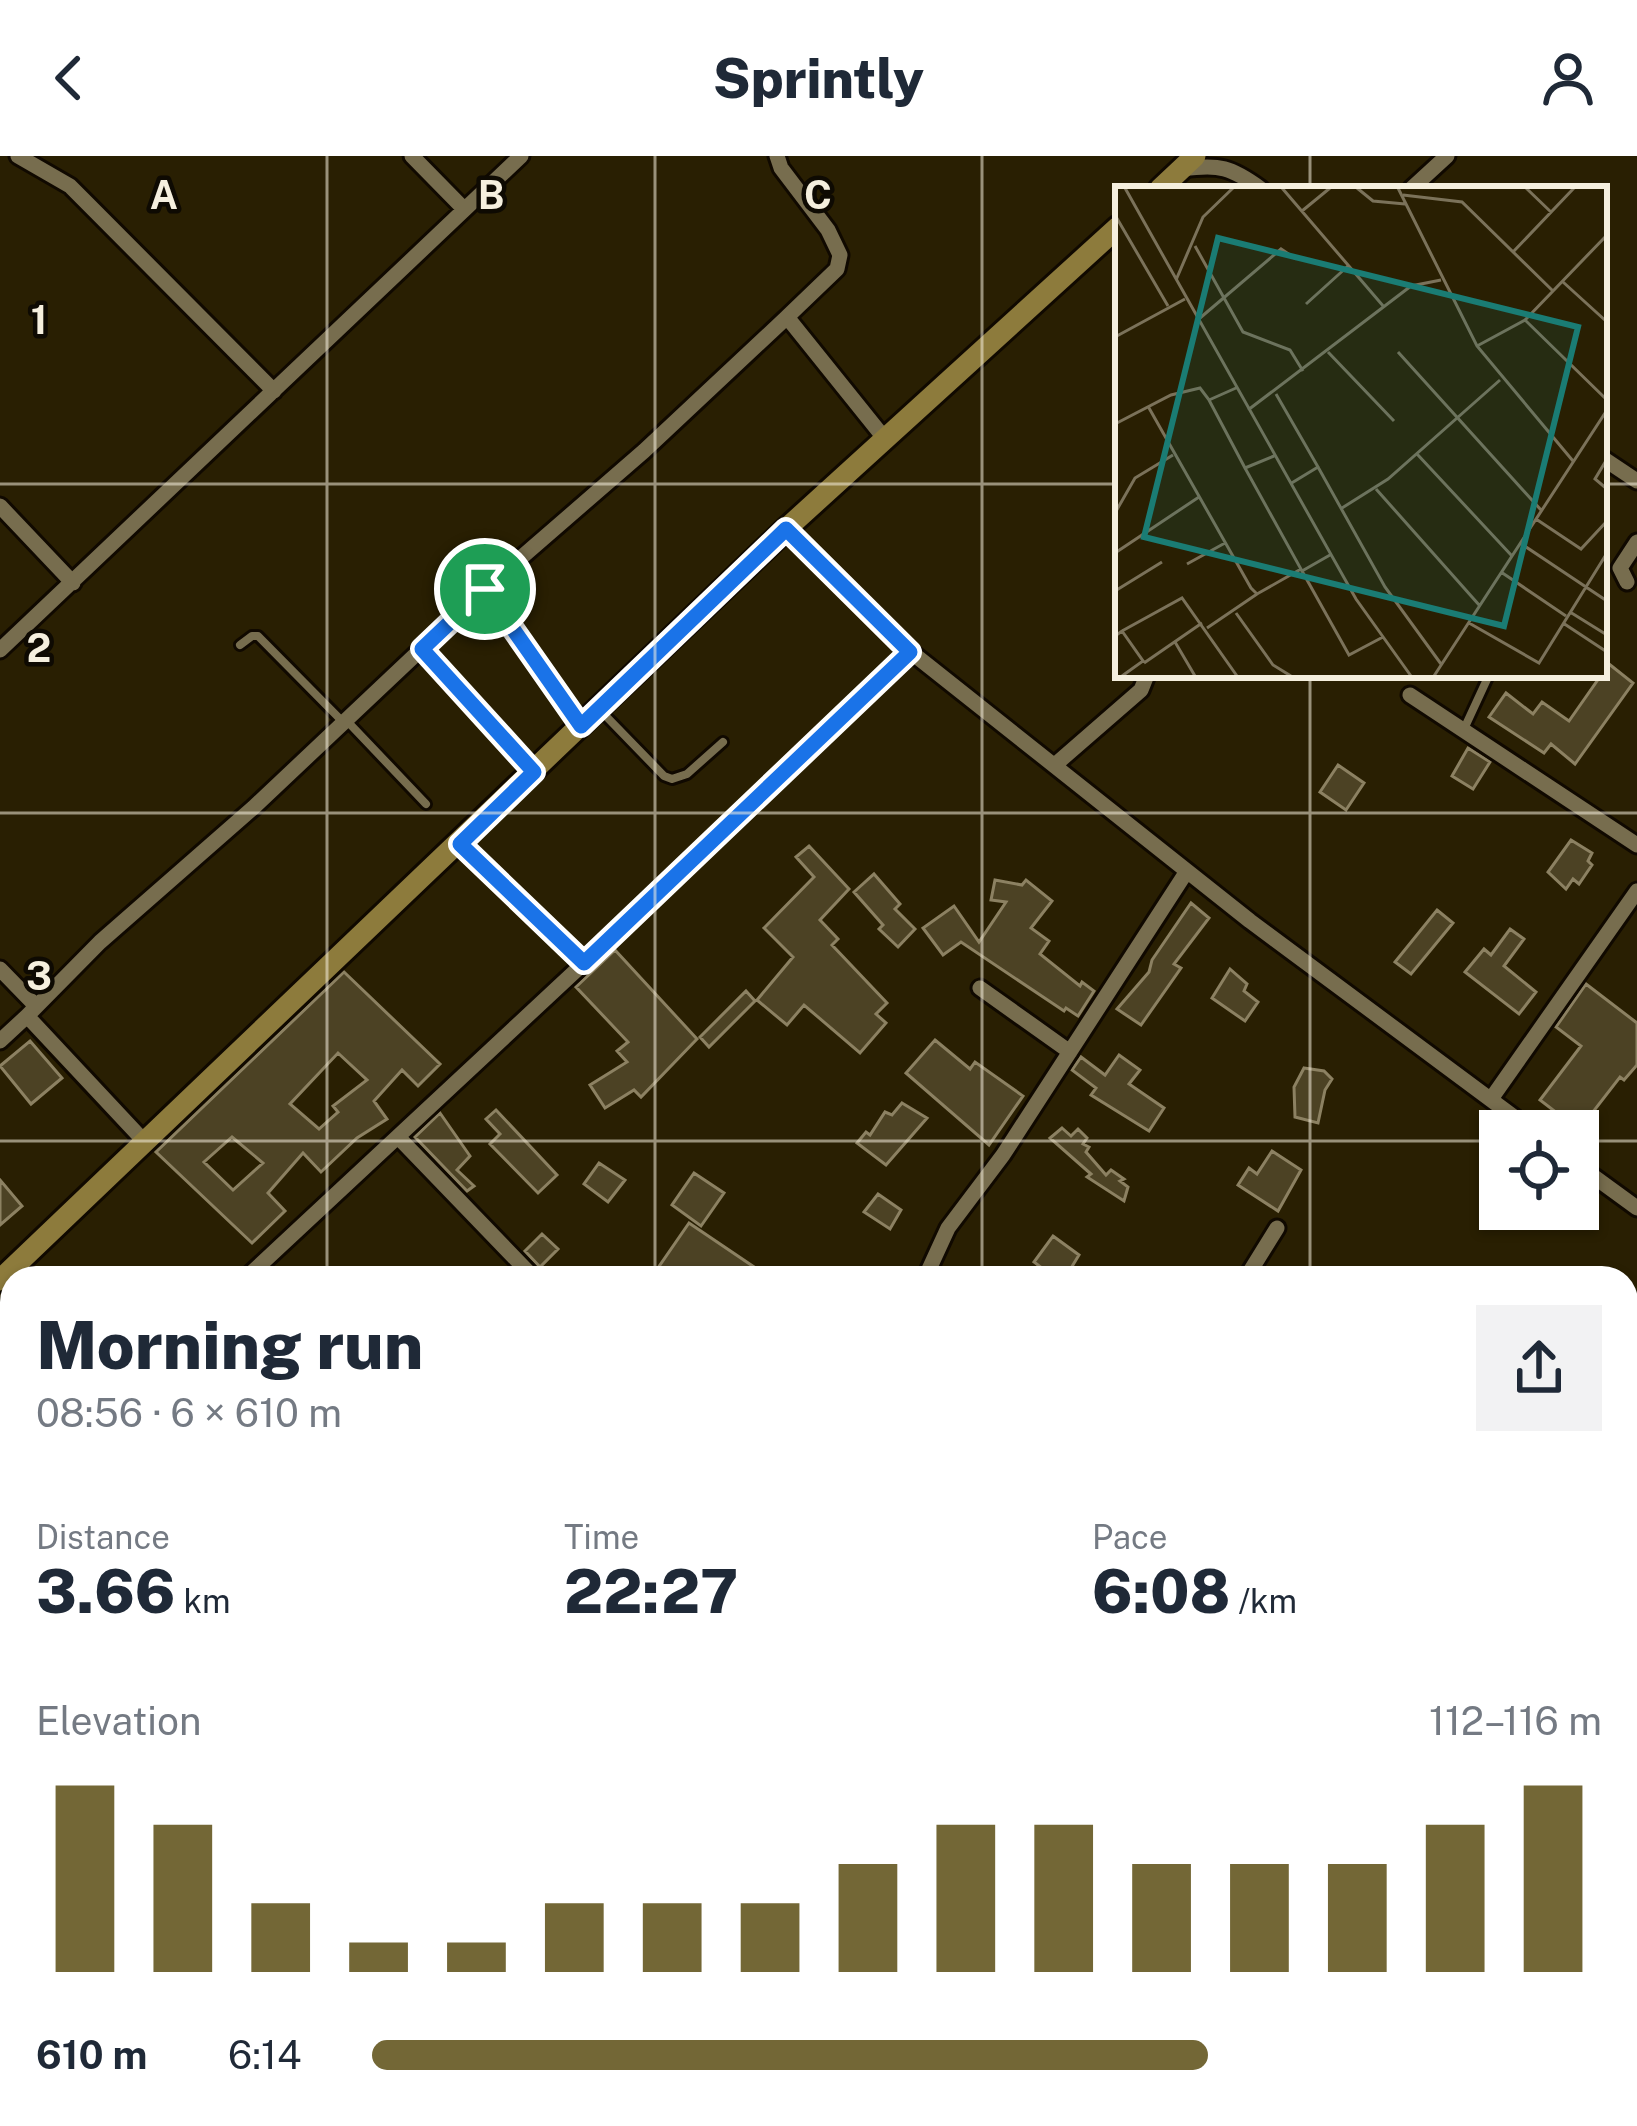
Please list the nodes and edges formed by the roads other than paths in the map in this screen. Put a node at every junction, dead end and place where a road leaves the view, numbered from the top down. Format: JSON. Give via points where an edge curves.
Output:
{"nodes":[{"id":1,"x":18,"y":156,"type":"edge"},
{"id":2,"x":412,"y":156,"type":"edge"},
{"id":3,"x":521,"y":156,"type":"edge"},
{"id":4,"x":777,"y":156,"type":"edge"},
{"id":5,"x":1447,"y":156,"type":"edge"},
{"id":6,"x":1189,"y":162,"type":"edge"},
{"id":7,"x":1163,"y":186,"type":"edge"},
{"id":8,"x":1257,"y":186,"type":"edge"},
{"id":9,"x":1414,"y":186,"type":"edge"},
{"id":10,"x":464,"y":209,"type":"junction"},
{"id":11,"x":1115,"y":230,"type":"edge"},
{"id":12,"x":788,"y":316,"type":"junction"},
{"id":13,"x":274,"y":391,"type":"junction"},
{"id":14,"x":885,"y":439,"type":"junction"},
{"id":15,"x":1607,"y":461,"type":"edge"},
{"id":16,"x":1637,"y":481,"type":"edge"},
{"id":17,"x":0,"y":506,"type":"edge"},
{"id":18,"x":786,"y":529,"type":"junction"},
{"id":19,"x":1637,"y":542,"type":"edge"},
{"id":20,"x":1627,"y":582,"type":"dead end"},
{"id":21,"x":74,"y":583,"type":"junction"},
{"id":22,"x":485,"y":589,"type":"junction"},
{"id":23,"x":240,"y":645,"type":"dead end"},
{"id":24,"x":422,"y":649,"type":"junction"},
{"id":25,"x":0,"y":650,"type":"edge"},
{"id":26,"x":910,"y":652,"type":"junction"},
{"id":27,"x":1146,"y":678,"type":"edge"},
{"id":28,"x":1488,"y":678,"type":"edge"},
{"id":29,"x":1410,"y":695,"type":"dead end"},
{"id":30,"x":599,"y":709,"type":"junction"},
{"id":31,"x":346,"y":722,"type":"junction"},
{"id":32,"x":581,"y":726,"type":"junction"},
{"id":33,"x":1463,"y":730,"type":"junction"},
{"id":34,"x":723,"y":742,"type":"dead end"},
{"id":35,"x":1056,"y":764,"type":"junction"},
{"id":36,"x":534,"y":772,"type":"junction"},
{"id":37,"x":426,"y":804,"type":"dead end"},
{"id":38,"x":460,"y":844,"type":"junction"},
{"id":39,"x":1637,"y":845,"type":"edge"},
{"id":40,"x":1187,"y":871,"type":"junction"},
{"id":41,"x":1637,"y":891,"type":"edge"},
{"id":42,"x":584,"y":963,"type":"junction"},
{"id":43,"x":0,"y":969,"type":"edge"},
{"id":44,"x":980,"y":988,"type":"dead end"},
{"id":45,"x":32,"y":1011,"type":"junction"},
{"id":46,"x":0,"y":1041,"type":"edge"},
{"id":47,"x":1070,"y":1052,"type":"junction"},
{"id":48,"x":1491,"y":1099,"type":"junction"},
{"id":49,"x":1505,"y":1110,"type":"edge"},
{"id":50,"x":400,"y":1139,"type":"junction"},
{"id":51,"x":143,"y":1140,"type":"junction"},
{"id":52,"x":1599,"y":1180,"type":"edge"},
{"id":53,"x":1637,"y":1208,"type":"edge"},
{"id":54,"x":1276,"y":1228,"type":"dead end"},
{"id":55,"x":14,"y":1266,"type":"edge"},
{"id":56,"x":259,"y":1266,"type":"edge"},
{"id":57,"x":522,"y":1266,"type":"edge"},
{"id":58,"x":931,"y":1266,"type":"edge"},
{"id":59,"x":1253,"y":1266,"type":"edge"}],
"edges":[{"from":1,"to":13,"type":"street","via":[[70,186]]},
{"from":2,"to":10,"type":"street"},
{"from":3,"to":10,"type":"street"},
{"from":4,"to":12,"type":"street","via":[[841,255],[837,269]]},
{"from":5,"to":9,"type":"street"},
{"from":6,"to":7,"type":"street"},
{"from":6,"to":8,"type":"street","via":[[1233,170]]},
{"from":10,"to":13,"type":"street"},
{"from":11,"to":14,"type":"street"},
{"from":12,"to":14,"type":"street"},
{"from":12,"to":22,"type":"street"},
{"from":13,"to":21,"type":"street"},
{"from":14,"to":18,"type":"street"},
{"from":15,"to":16,"type":"street"},
{"from":17,"to":21,"type":"street"},
{"from":18,"to":26,"type":"street"},
{"from":18,"to":30,"type":"street"},
{"from":19,"to":20,"type":"street","via":[[1620,568]]},
{"from":21,"to":25,"type":"street"},
{"from":22,"to":24,"type":"street"},
{"from":22,"to":32,"type":"street"},
{"from":23,"to":31,"type":"lane","via":[[259,636]]},
{"from":24,"to":31,"type":"street"},
{"from":24,"to":36,"type":"lane"},
{"from":26,"to":35,"type":"street"},
{"from":26,"to":42,"type":"street"},
{"from":27,"to":35,"type":"street"},
{"from":28,"to":33,"type":"lane"},
{"from":29,"to":33,"type":"street"},
{"from":30,"to":32,"type":"street"},
{"from":30,"to":34,"type":"lane","via":[[672,779]]},
{"from":31,"to":37,"type":"lane"},
{"from":31,"to":45,"type":"street"},
{"from":32,"to":36,"type":"street"},
{"from":33,"to":39,"type":"street"},
{"from":35,"to":40,"type":"street"},
{"from":36,"to":38,"type":"street"},
{"from":38,"to":42,"type":"street"},
{"from":38,"to":51,"type":"street"},
{"from":40,"to":47,"type":"street"},
{"from":40,"to":48,"type":"street"},
{"from":41,"to":48,"type":"street"},
{"from":42,"to":50,"type":"street"},
{"from":43,"to":45,"type":"street"},
{"from":44,"to":47,"type":"street"},
{"from":45,"to":46,"type":"street"},
{"from":45,"to":51,"type":"street"},
{"from":47,"to":58,"type":"street","via":[[948,1228]]},
{"from":48,"to":49,"type":"street"},
{"from":50,"to":56,"type":"street"},
{"from":50,"to":57,"type":"street"},
{"from":51,"to":55,"type":"street"},
{"from":52,"to":53,"type":"street"},
{"from":54,"to":59,"type":"street"}]}
